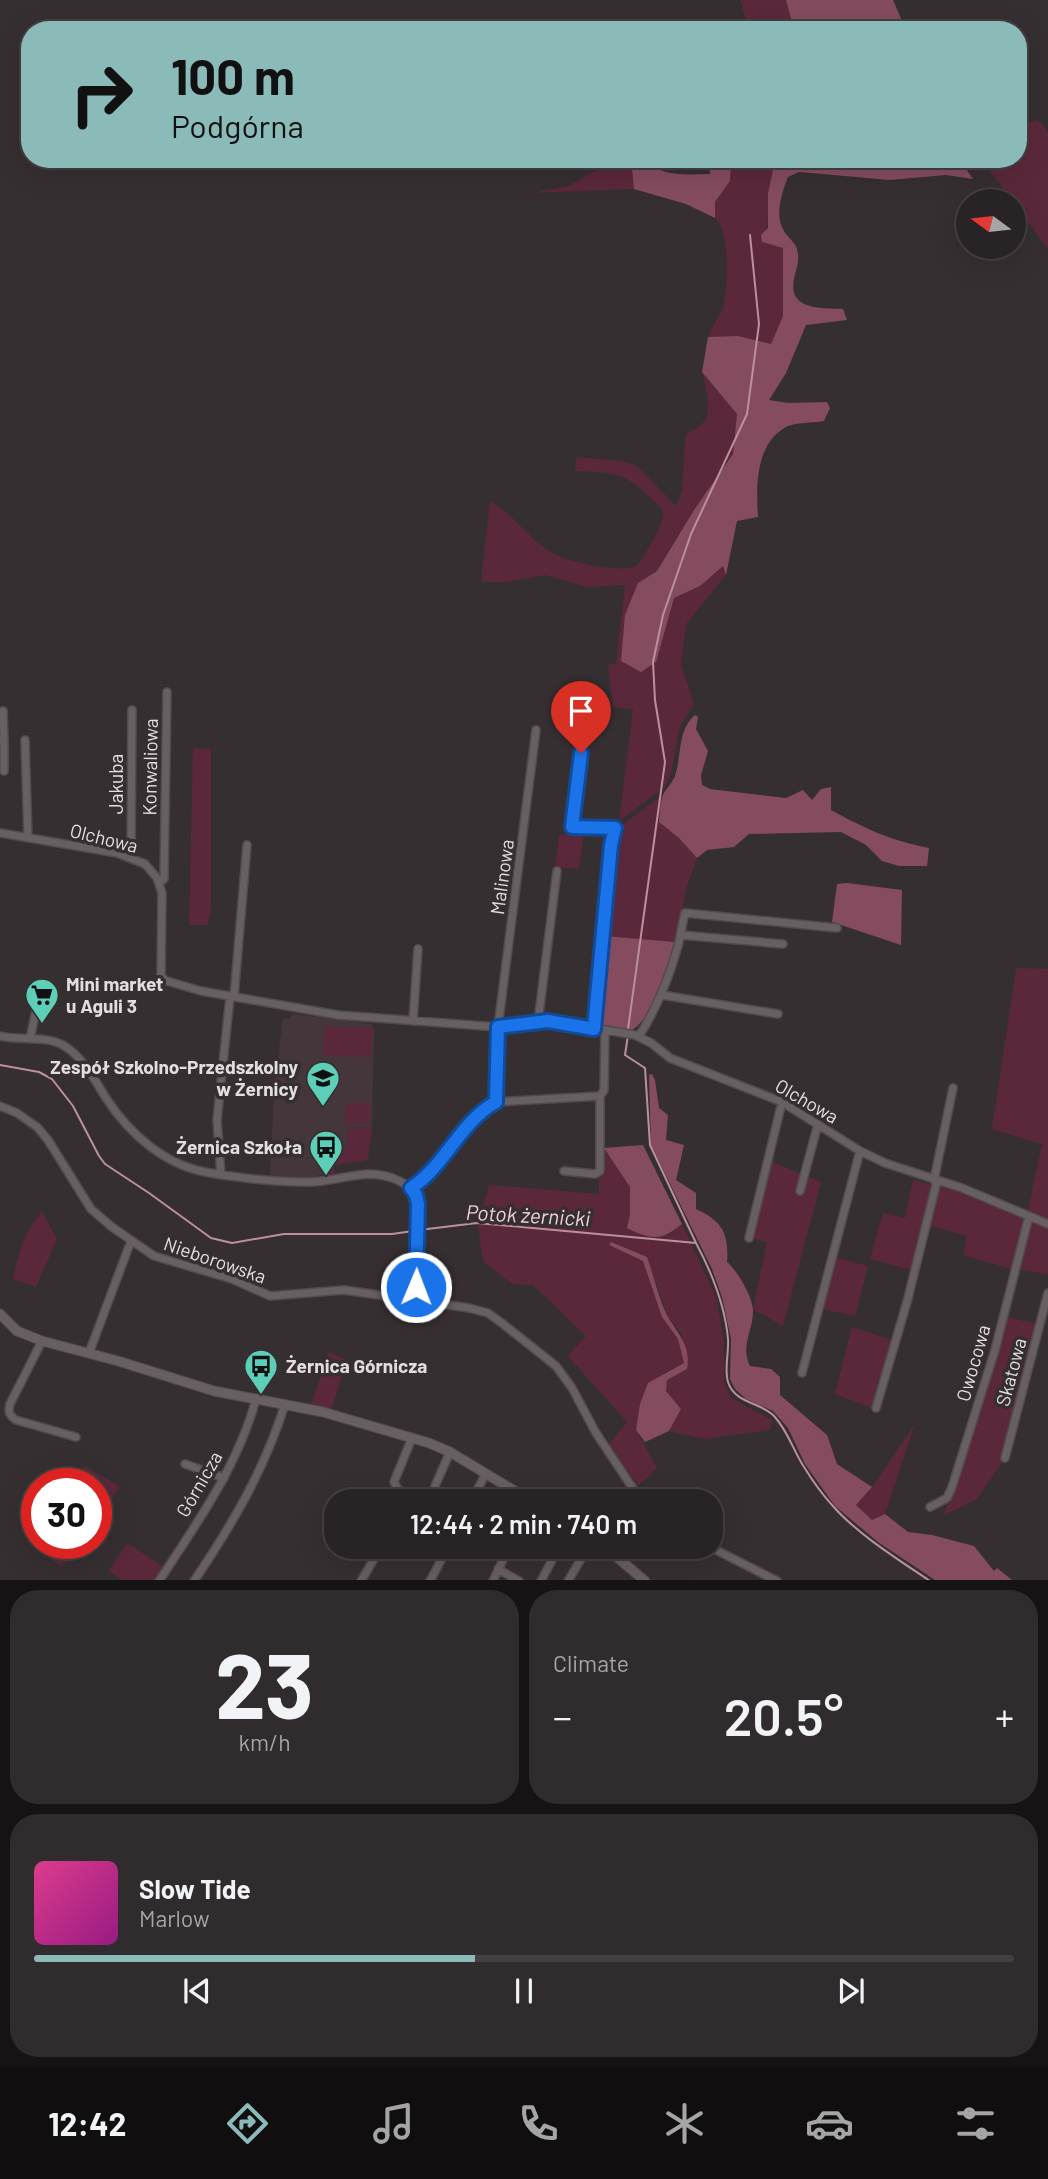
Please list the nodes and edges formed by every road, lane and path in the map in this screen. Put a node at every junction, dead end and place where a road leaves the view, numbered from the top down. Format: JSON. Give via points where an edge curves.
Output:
{"nodes":[{"id":1,"x":167,"y":692,"type":"dead end"},
{"id":2,"x":132,"y":710,"type":"dead end"},
{"id":3,"x":3,"y":711,"type":"dead end"},
{"id":4,"x":584,"y":729,"type":"dead end"},
{"id":5,"x":536,"y":730,"type":"dead end"},
{"id":6,"x":25,"y":740,"type":"dead end"},
{"id":7,"x":2,"y":741,"type":"edge"},
{"id":8,"x":4,"y":771,"type":"dead end"},
{"id":9,"x":0,"y":833,"type":"edge"},
{"id":10,"x":29,"y":838,"type":"junction"},
{"id":11,"x":247,"y":845,"type":"dead end"},
{"id":12,"x":131,"y":857,"type":"junction"},
{"id":13,"x":557,"y":871,"type":"dead end"},
{"id":14,"x":160,"y":883,"type":"junction"},
{"id":15,"x":837,"y":928,"type":"dead end"},
{"id":16,"x":681,"y":935,"type":"junction"},
{"id":17,"x":783,"y":944,"type":"dead end"},
{"id":18,"x":418,"y":949,"type":"dead end"},
{"id":19,"x":662,"y":995,"type":"junction"},
{"id":20,"x":232,"y":997,"type":"junction"},
{"id":21,"x":37,"y":1006,"type":"dead end"},
{"id":22,"x":778,"y":1014,"type":"dead end"},
{"id":23,"x":413,"y":1021,"type":"junction"},
{"id":24,"x":538,"y":1022,"type":"junction"},
{"id":25,"x":498,"y":1027,"type":"junction"},
{"id":26,"x":594,"y":1029,"type":"junction"},
{"id":27,"x":605,"y":1031,"type":"junction"},
{"id":28,"x":631,"y":1035,"type":"junction"},
{"id":29,"x":0,"y":1037,"type":"edge"},
{"id":30,"x":30,"y":1039,"type":"junction"},
{"id":31,"x":953,"y":1088,"type":"dead end"},
{"id":32,"x":600,"y":1096,"type":"junction"},
{"id":33,"x":496,"y":1102,"type":"junction"},
{"id":34,"x":782,"y":1102,"type":"junction"},
{"id":35,"x":0,"y":1106,"type":"edge"},
{"id":36,"x":818,"y":1124,"type":"junction"},
{"id":37,"x":860,"y":1151,"type":"junction"},
{"id":38,"x":564,"y":1171,"type":"dead end"},
{"id":39,"x":221,"y":1175,"type":"junction"},
{"id":40,"x":935,"y":1180,"type":"junction"},
{"id":41,"x":411,"y":1188,"type":"junction"},
{"id":42,"x":800,"y":1191,"type":"dead end"},
{"id":43,"x":1029,"y":1216,"type":"junction"},
{"id":44,"x":1048,"y":1224,"type":"edge"},
{"id":45,"x":749,"y":1238,"type":"dead end"},
{"id":46,"x":131,"y":1241,"type":"junction"},
{"id":47,"x":1048,"y":1293,"type":"edge"},
{"id":48,"x":415,"y":1301,"type":"junction"},
{"id":49,"x":0,"y":1314,"type":"edge"},
{"id":50,"x":42,"y":1341,"type":"junction"},
{"id":51,"x":89,"y":1353,"type":"junction"},
{"id":52,"x":803,"y":1373,"type":"dead end"},
{"id":53,"x":256,"y":1399,"type":"junction"},
{"id":54,"x":285,"y":1404,"type":"junction"},
{"id":55,"x":876,"y":1408,"type":"dead end"},
{"id":56,"x":76,"y":1437,"type":"dead end"},
{"id":57,"x":412,"y":1438,"type":"junction"},
{"id":58,"x":450,"y":1452,"type":"junction"},
{"id":59,"x":1005,"y":1458,"type":"dead end"},
{"id":60,"x":185,"y":1464,"type":"dead end"},
{"id":61,"x":485,"y":1475,"type":"junction"},
{"id":62,"x":224,"y":1478,"type":"junction"},
{"id":63,"x":398,"y":1489,"type":"edge"},
{"id":64,"x":434,"y":1489,"type":"edge"},
{"id":65,"x":478,"y":1489,"type":"edge"},
{"id":66,"x":510,"y":1489,"type":"edge"},
{"id":67,"x":633,"y":1489,"type":"edge"},
{"id":68,"x":930,"y":1507,"type":"dead end"},
{"id":69,"x":723,"y":1553,"type":"edge"},
{"id":70,"x":374,"y":1559,"type":"edge"},
{"id":71,"x":441,"y":1559,"type":"edge"},
{"id":72,"x":503,"y":1559,"type":"edge"},
{"id":73,"x":552,"y":1559,"type":"edge"},
{"id":74,"x":581,"y":1559,"type":"edge"},
{"id":75,"x":620,"y":1559,"type":"edge"},
{"id":76,"x":498,"y":1569,"type":"junction"},
{"id":77,"x":159,"y":1580,"type":"edge"},
{"id":78,"x":194,"y":1580,"type":"edge"},
{"id":79,"x":361,"y":1580,"type":"edge"},
{"id":80,"x":430,"y":1580,"type":"edge"},
{"id":81,"x":492,"y":1580,"type":"edge"},
{"id":82,"x":519,"y":1580,"type":"edge"},
{"id":83,"x":541,"y":1580,"type":"edge"},
{"id":84,"x":568,"y":1580,"type":"edge"},
{"id":85,"x":645,"y":1580,"type":"edge"},
{"id":86,"x":777,"y":1580,"type":"edge"}],
"edges":[{"from":1,"to":14,"type":"street","name":"Konwaliowa","via":[[164,879]]},
{"from":2,"to":12,"type":"street","name":"Jakuba"},
{"from":3,"to":7,"type":"street"},
{"from":4,"to":26,"type":"street","via":[[572,827],[615,828]]},
{"from":5,"to":25,"type":"street","name":"Malinowa"},
{"from":6,"to":10,"type":"street"},
{"from":7,"to":8,"type":"street"},
{"from":9,"to":10,"type":"street","name":"Olchowa"},
{"from":10,"to":12,"type":"street","name":"Olchowa"},
{"from":11,"to":20,"type":"street"},
{"from":12,"to":14,"type":"street","name":"Olchowa","via":[[145,864]]},
{"from":13,"to":24,"type":"street"},
{"from":14,"to":20,"type":"street","name":"Olchowa","via":[[162,978]]},
{"from":15,"to":16,"type":"street","via":[[685,913]]},
{"from":16,"to":17,"type":"street"},
{"from":16,"to":19,"type":"street"},
{"from":18,"to":23,"type":"street"},
{"from":19,"to":22,"type":"street"},
{"from":19,"to":28,"type":"street"},
{"from":20,"to":23,"type":"street","name":"Olchowa","via":[[338,1015]]},
{"from":20,"to":39,"type":"street","via":[[217,1120]]},
{"from":21,"to":30,"type":"street"},
{"from":23,"to":25,"type":"street","name":"Olchowa"},
{"from":24,"to":25,"type":"street","name":"Olchowa"},
{"from":24,"to":26,"type":"street","name":"Olchowa"},
{"from":25,"to":33,"type":"street","name":"Malinowa"},
{"from":26,"to":27,"type":"street","name":"Olchowa"},
{"from":27,"to":28,"type":"street","name":"Olchowa"},
{"from":27,"to":32,"type":"street","via":[[604,1090]]},
{"from":28,"to":34,"type":"street","name":"Olchowa","via":[[670,1058]]},
{"from":29,"to":30,"type":"street"},
{"from":30,"to":39,"type":"street","via":[[57,1042],[74,1053],[116,1112],[155,1150],[185,1168]]},
{"from":31,"to":40,"type":"street"},
{"from":32,"to":33,"type":"street"},
{"from":32,"to":38,"type":"street","via":[[600,1171]]},
{"from":33,"to":41,"type":"street","via":[[479,1114]]},
{"from":34,"to":36,"type":"street","name":"Olchowa"},
{"from":34,"to":45,"type":"street"},
{"from":35,"to":46,"type":"street","name":"Nieborowska","via":[[37,1127],[89,1205]]},
{"from":36,"to":37,"type":"street","name":"Olchowa"},
{"from":36,"to":42,"type":"street"},
{"from":37,"to":40,"type":"street","name":"Olchowa"},
{"from":37,"to":52,"type":"street"},
{"from":39,"to":41,"type":"street","via":[[305,1182],[373,1174]]},
{"from":40,"to":43,"type":"street","name":"Olchowa"},
{"from":40,"to":55,"type":"street"},
{"from":41,"to":48,"type":"street","via":[[417,1199]]},
{"from":43,"to":44,"type":"street","name":"Olchowa"},
{"from":43,"to":68,"type":"street","name":"Owocowa","via":[[995,1350],[952,1487],[947,1498]]},
{"from":46,"to":48,"type":"street","name":"Nieborowska","via":[[161,1259],[232,1279],[270,1296],[341,1290]]},
{"from":46,"to":51,"type":"street"},
{"from":47,"to":59,"type":"street","name":"Skatowa"},
{"from":48,"to":67,"type":"street","name":"Nieborowska","via":[[488,1313],[552,1362]]},
{"from":49,"to":50,"type":"street","via":[[17,1331]]},
{"from":50,"to":51,"type":"street"},
{"from":50,"to":56,"type":"street","via":[[10,1404],[10,1416]]},
{"from":51,"to":53,"type":"street"},
{"from":53,"to":54,"type":"street"},
{"from":53,"to":62,"type":"street","name":"Górnicza"},
{"from":54,"to":57,"type":"street"},
{"from":54,"to":78,"type":"street","via":[[250,1491]]},
{"from":57,"to":58,"type":"street"},
{"from":57,"to":63,"type":"street","via":[[394,1482]]},
{"from":58,"to":61,"type":"street"},
{"from":58,"to":64,"type":"street"},
{"from":60,"to":62,"type":"street"},
{"from":61,"to":65,"type":"street"},
{"from":61,"to":66,"type":"street"},
{"from":62,"to":77,"type":"street","name":"Górnicza"},
{"from":69,"to":86,"type":"street"},
{"from":70,"to":79,"type":"street"},
{"from":71,"to":80,"type":"street"},
{"from":72,"to":76,"type":"street"},
{"from":73,"to":83,"type":"street"},
{"from":74,"to":84,"type":"street"},
{"from":75,"to":85,"type":"street"},
{"from":76,"to":81,"type":"street"},
{"from":76,"to":82,"type":"street"}]}
